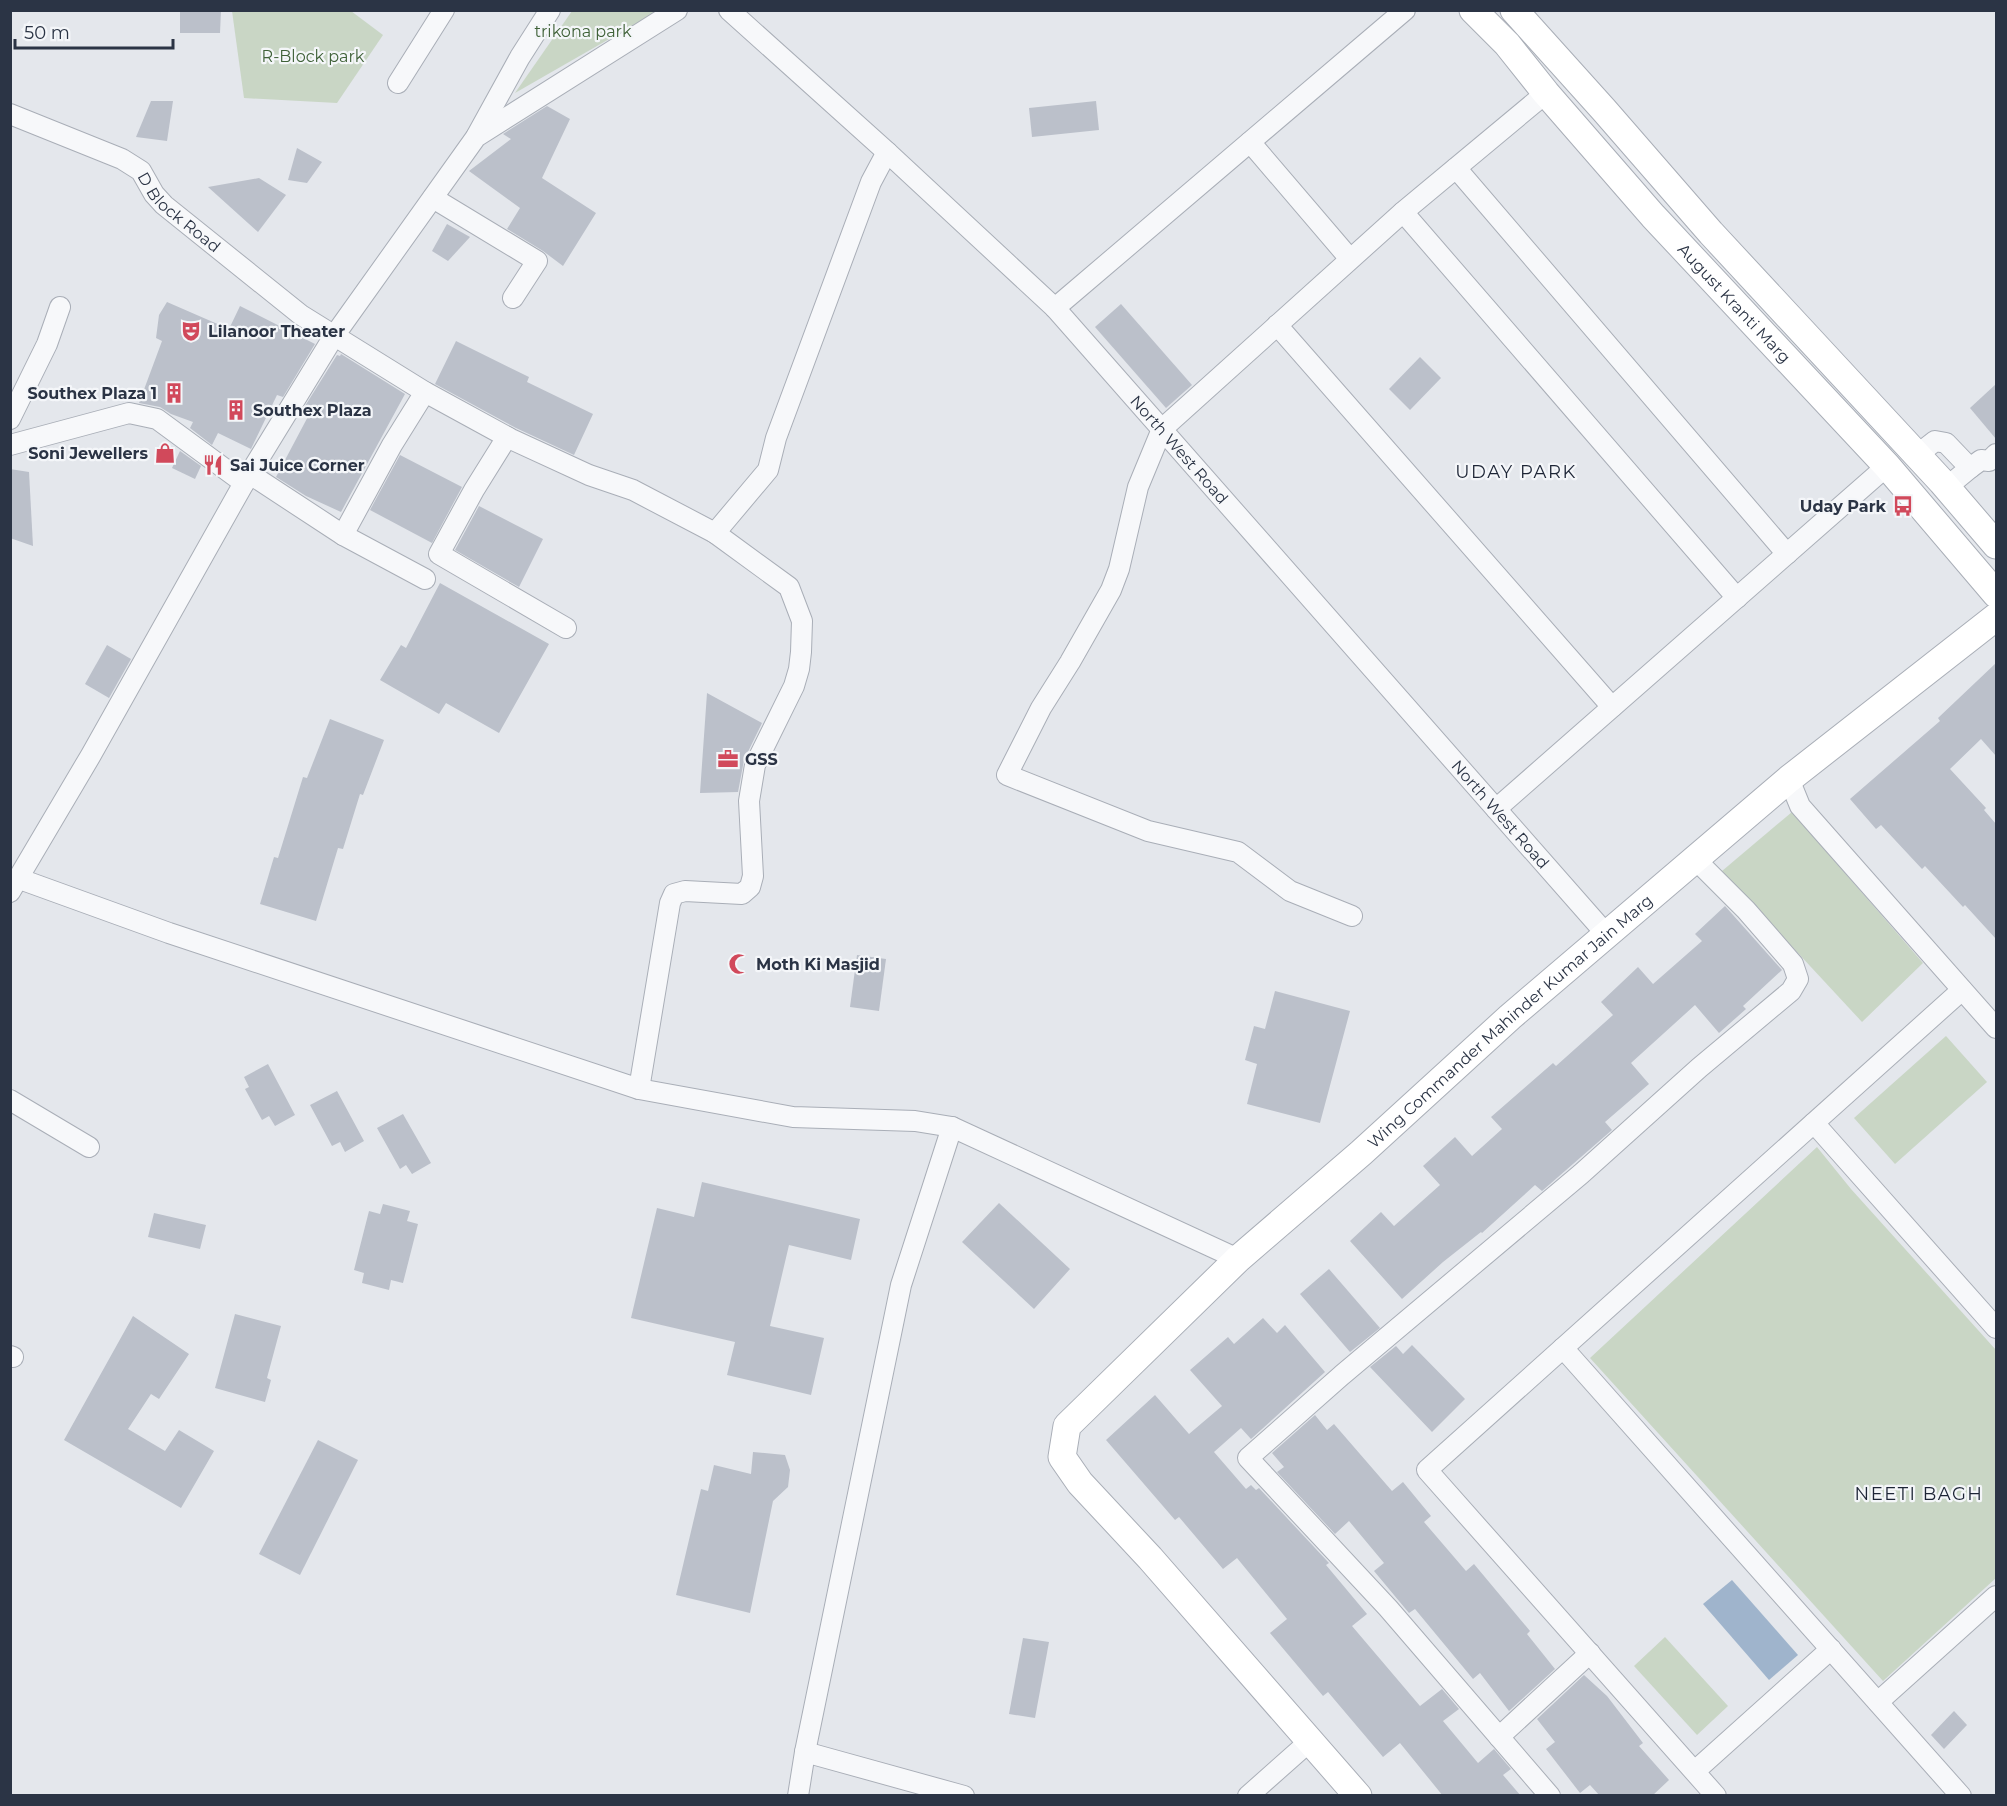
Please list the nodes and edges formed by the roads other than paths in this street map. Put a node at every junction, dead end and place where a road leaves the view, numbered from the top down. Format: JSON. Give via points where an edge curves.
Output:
{"nodes":[{"id":1,"x":444,"y":10,"type":"edge"},
{"id":2,"x":550,"y":10,"type":"edge"},
{"id":3,"x":677,"y":10,"type":"edge"},
{"id":4,"x":729,"y":10,"type":"edge"},
{"id":5,"x":1405,"y":10,"type":"edge"},
{"id":6,"x":1473,"y":10,"type":"edge"},
{"id":7,"x":1514,"y":10,"type":"edge"},
{"id":8,"x":398,"y":83,"type":"dead end"},
{"id":9,"x":1546,"y":93,"type":"junction"},
{"id":10,"x":10,"y":114,"type":"edge"},
{"id":11,"x":476,"y":137,"type":"junction"},
{"id":12,"x":1250,"y":142,"type":"junction"},
{"id":13,"x":887,"y":152,"type":"junction"},
{"id":14,"x":1456,"y":168,"type":"junction"},
{"id":15,"x":433,"y":198,"type":"junction"},
{"id":16,"x":1403,"y":212,"type":"junction"},
{"id":17,"x":1350,"y":259,"type":"junction"},
{"id":18,"x":513,"y":298,"type":"dead end"},
{"id":19,"x":60,"y":308,"type":"dead end"},
{"id":20,"x":1055,"y":308,"type":"junction"},
{"id":21,"x":1277,"y":326,"type":"junction"},
{"id":22,"x":334,"y":336,"type":"junction"},
{"id":23,"x":425,"y":392,"type":"junction"},
{"id":24,"x":10,"y":418,"type":"edge"},
{"id":25,"x":1162,"y":429,"type":"junction"},
{"id":26,"x":507,"y":437,"type":"junction"},
{"id":27,"x":10,"y":445,"type":"edge"},
{"id":28,"x":1917,"y":455,"type":"junction"},
{"id":29,"x":1982,"y":460,"type":"edge"},
{"id":30,"x":1887,"y":466,"type":"junction"},
{"id":31,"x":247,"y":479,"type":"junction"},
{"id":32,"x":1947,"y":487,"type":"junction"},
{"id":33,"x":715,"y":533,"type":"junction"},
{"id":34,"x":343,"y":535,"type":"junction"},
{"id":35,"x":1996,"y":545,"type":"edge"},
{"id":36,"x":1787,"y":554,"type":"junction"},
{"id":37,"x":424,"y":579,"type":"dead end"},
{"id":38,"x":1996,"y":594,"type":"edge"},
{"id":39,"x":1737,"y":598,"type":"junction"},
{"id":40,"x":1996,"y":617,"type":"edge"},
{"id":41,"x":566,"y":628,"type":"dead end"},
{"id":42,"x":1612,"y":707,"type":"junction"},
{"id":43,"x":1790,"y":779,"type":"junction"},
{"id":44,"x":1496,"y":809,"type":"junction"},
{"id":45,"x":1695,"y":860,"type":"junction"},
{"id":46,"x":14,"y":885,"type":"edge"},
{"id":47,"x":1352,"y":916,"type":"dead end"},
{"id":48,"x":1607,"y":935,"type":"junction"},
{"id":49,"x":1962,"y":990,"type":"junction"},
{"id":50,"x":1996,"y":1028,"type":"edge"},
{"id":51,"x":639,"y":1089,"type":"junction"},
{"id":52,"x":10,"y":1100,"type":"edge"},
{"id":53,"x":1814,"y":1123,"type":"junction"},
{"id":54,"x":952,"y":1127,"type":"junction"},
{"id":55,"x":89,"y":1147,"type":"dead end"},
{"id":56,"x":1238,"y":1259,"type":"junction"},
{"id":57,"x":1996,"y":1328,"type":"edge"},
{"id":58,"x":1563,"y":1348,"type":"junction"},
{"id":59,"x":1996,"y":1596,"type":"edge"},
{"id":60,"x":1831,"y":1649,"type":"junction"},
{"id":61,"x":1590,"y":1653,"type":"junction"},
{"id":62,"x":1878,"y":1702,"type":"junction"},
{"id":63,"x":1499,"y":1737,"type":"junction"},
{"id":64,"x":1310,"y":1741,"type":"junction"},
{"id":65,"x":805,"y":1752,"type":"junction"},
{"id":66,"x":1695,"y":1771,"type":"junction"},
{"id":67,"x":798,"y":1796,"type":"edge"},
{"id":68,"x":964,"y":1796,"type":"edge"},
{"id":69,"x":1248,"y":1796,"type":"edge"},
{"id":70,"x":1358,"y":1796,"type":"edge"},
{"id":71,"x":1550,"y":1796,"type":"edge"},
{"id":72,"x":1716,"y":1796,"type":"edge"},
{"id":73,"x":1961,"y":1796,"type":"edge"}],
"edges":[{"from":1,"to":8,"type":"street"},
{"from":2,"to":11,"type":"street"},
{"from":3,"to":11,"type":"street"},
{"from":4,"to":13,"type":"street","name":"North West Road"},
{"from":5,"to":12,"type":"street"},
{"from":6,"to":9,"type":"street","name":"August Kranti Marg","via":[[1507,44]]},
{"from":7,"to":28,"type":"street","name":"August Kranti Marg","via":[[1711,233]]},
{"from":9,"to":14,"type":"street"},
{"from":9,"to":30,"type":"street","name":"August Kranti Marg","via":[[1653,216]]},
{"from":10,"to":22,"type":"street","name":"D Block Road","via":[[122,159],[141,171],[164,205],[301,315]]},
{"from":11,"to":15,"type":"street"},
{"from":12,"to":17,"type":"street"},
{"from":12,"to":20,"type":"street"},
{"from":13,"to":20,"type":"street","name":"North West Road"},
{"from":13,"to":33,"type":"street","via":[[871,182],[776,438],[768,470]]},
{"from":14,"to":16,"type":"street"},
{"from":14,"to":36,"type":"street"},
{"from":15,"to":18,"type":"street","via":[[537,261]]},
{"from":15,"to":22,"type":"street"},
{"from":16,"to":17,"type":"street"},
{"from":16,"to":39,"type":"street"},
{"from":17,"to":21,"type":"street"},
{"from":19,"to":24,"type":"street","via":[[47,344]]},
{"from":20,"to":25,"type":"street","name":"North West Road"},
{"from":21,"to":25,"type":"street"},
{"from":21,"to":42,"type":"street"},
{"from":22,"to":23,"type":"street","name":"D Block Road"},
{"from":22,"to":31,"type":"street"},
{"from":23,"to":26,"type":"street","name":"D Block Road"},
{"from":23,"to":34,"type":"street"},
{"from":25,"to":44,"type":"street","name":"North West Road"},
{"from":25,"to":47,"type":"street","via":[[1138,487],[1111,590],[1041,708],[1007,775],[1148,831],[1238,852],[1290,891]]},
{"from":26,"to":33,"type":"street","name":"D Block Road","via":[[589,475],[633,490]]},
{"from":26,"to":41,"type":"street","via":[[439,554]]},
{"from":27,"to":31,"type":"street","via":[[129,413],[156,419]]},
{"from":28,"to":29,"type":"street","via":[[1935,441],[1946,443],[1957,435]]},
{"from":28,"to":32,"type":"street","name":"August Kranti Marg"},
{"from":29,"to":32,"type":"street"},
{"from":30,"to":36,"type":"street"},
{"from":30,"to":38,"type":"street","name":"August Kranti Marg"},
{"from":31,"to":34,"type":"street"},
{"from":31,"to":46,"type":"street"},
{"from":32,"to":35,"type":"street","name":"August Kranti Marg"},
{"from":33,"to":51,"type":"street","name":"D Block Road","via":[[789,587],[802,621],[800,660],[794,686],[755,765],[749,801],[753,876],[750,887],[742,894],[685,891],[675,894],[670,903]]},
{"from":34,"to":37,"type":"street"},
{"from":36,"to":39,"type":"street"},
{"from":39,"to":42,"type":"street"},
{"from":40,"to":43,"type":"street","name":"Wing Commander Mahinder Kumar Jain Marg"},
{"from":42,"to":44,"type":"street"},
{"from":43,"to":45,"type":"street","name":"Wing Commander Mahinder Kumar Jain Marg"},
{"from":43,"to":49,"type":"street","via":[[1800,806]]},
{"from":44,"to":48,"type":"street","name":"North West Road"},
{"from":45,"to":48,"type":"street","name":"Wing Commander Mahinder Kumar Jain Marg"},
{"from":45,"to":63,"type":"street","via":[[1793,964],[1798,979],[1791,990],[1248,1458],[1388,1608]]},
{"from":46,"to":51,"type":"street"},
{"from":48,"to":56,"type":"street","name":"Wing Commander Mahinder Kumar Jain Marg"},
{"from":49,"to":50,"type":"street"},
{"from":49,"to":53,"type":"street"},
{"from":51,"to":54,"type":"street","via":[[793,1117]]},
{"from":52,"to":55,"type":"street"},
{"from":53,"to":57,"type":"street"},
{"from":53,"to":58,"type":"street"},
{"from":54,"to":56,"type":"street"},
{"from":54,"to":65,"type":"street","via":[[900,1284]]},
{"from":56,"to":64,"type":"street","name":"Wing Commander Mahinder Kumar Jain Marg","via":[[1067,1426],[1062,1457],[1080,1483]]},
{"from":58,"to":60,"type":"street"},
{"from":58,"to":61,"type":"street","via":[[1427,1470]]},
{"from":59,"to":62,"type":"street"},
{"from":60,"to":62,"type":"street"},
{"from":60,"to":66,"type":"street"},
{"from":61,"to":63,"type":"street"},
{"from":61,"to":66,"type":"street"},
{"from":62,"to":73,"type":"street"},
{"from":63,"to":71,"type":"street"},
{"from":64,"to":69,"type":"street"},
{"from":64,"to":70,"type":"street"},
{"from":65,"to":67,"type":"street"},
{"from":65,"to":68,"type":"street"},
{"from":66,"to":72,"type":"street"}]}
